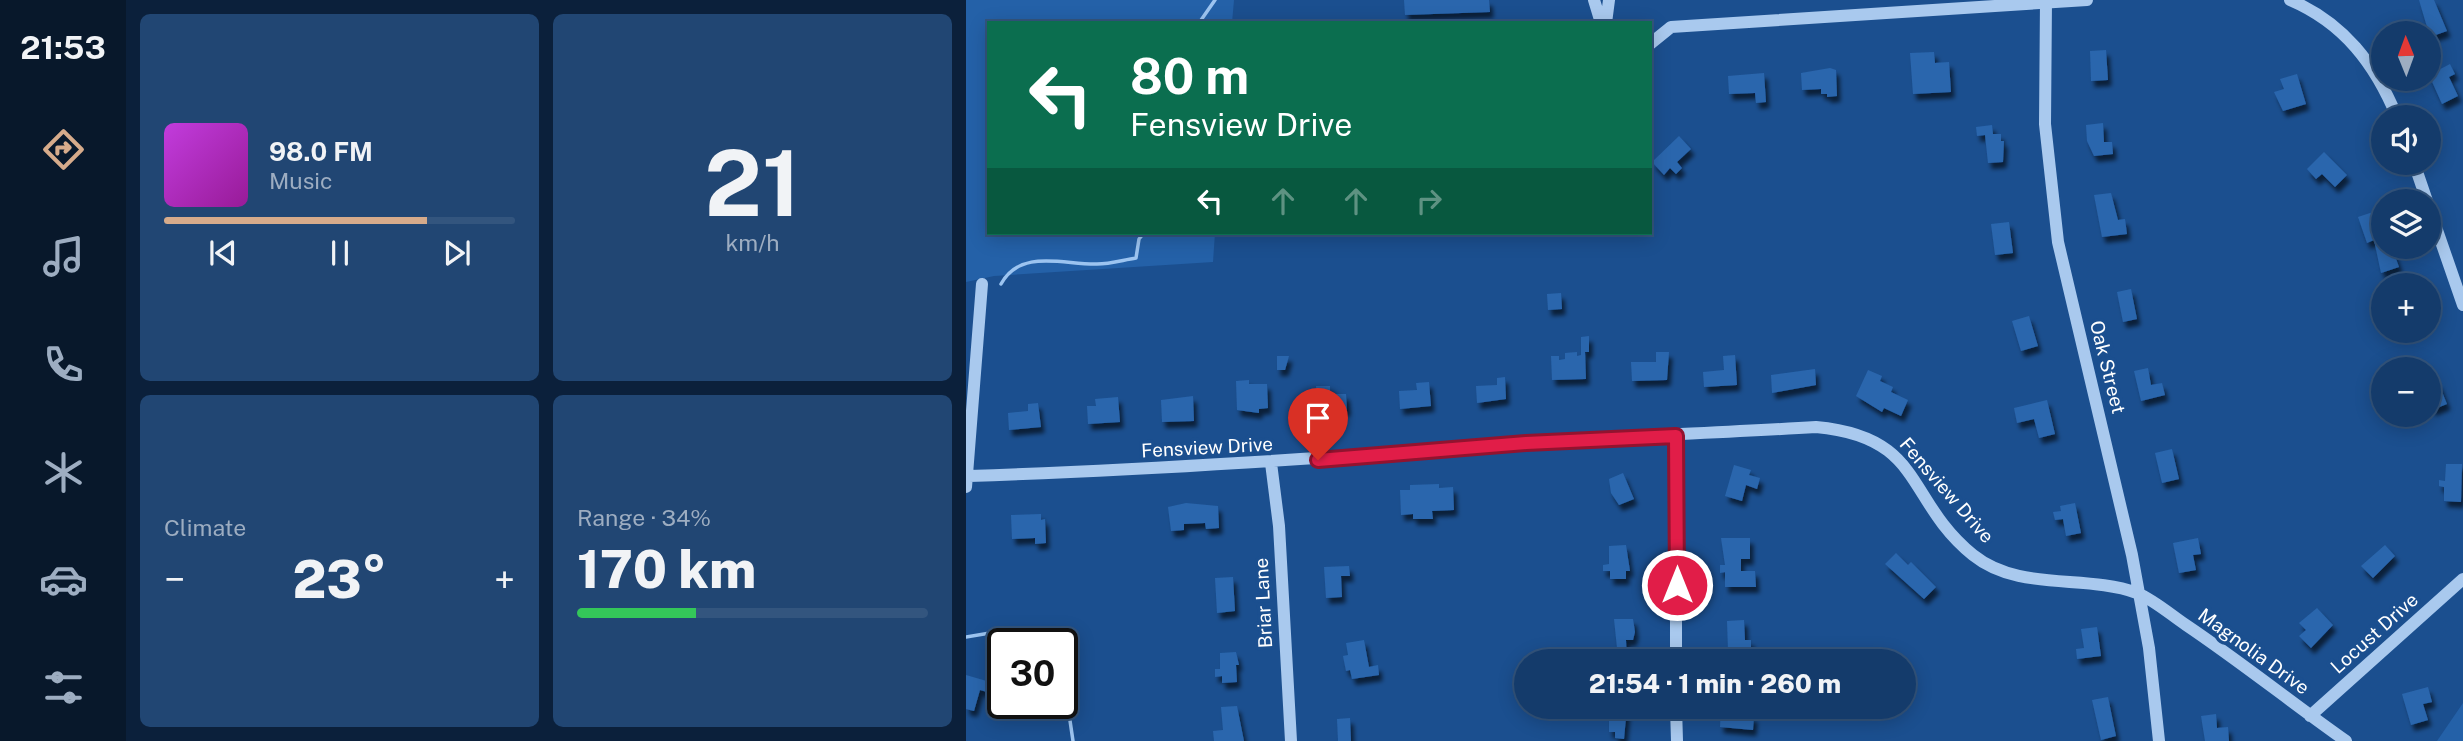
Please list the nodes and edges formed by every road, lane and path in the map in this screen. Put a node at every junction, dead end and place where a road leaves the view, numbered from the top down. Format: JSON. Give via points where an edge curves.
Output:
{"nodes":[{"id":1,"x":1594,"y":0,"type":"edge"},
{"id":2,"x":1609,"y":0,"type":"edge"},
{"id":3,"x":2087,"y":0,"type":"edge"},
{"id":4,"x":2290,"y":0,"type":"edge"},
{"id":5,"x":2046,"y":1,"type":"edge"},
{"id":6,"x":1603,"y":21,"type":"edge"},
{"id":7,"x":1604,"y":21,"type":"edge"},
{"id":8,"x":1671,"y":27,"type":"junction"},
{"id":9,"x":1652,"y":30,"type":"edge"},
{"id":10,"x":1652,"y":42,"type":"edge"},
{"id":11,"x":2392,"y":105,"type":"edge"},
{"id":12,"x":2441,"y":242,"type":"edge"},
{"id":13,"x":982,"y":284,"type":"dead end"},
{"id":14,"x":2463,"y":305,"type":"edge"},
{"id":15,"x":1676,"y":436,"type":"junction"},
{"id":16,"x":1271,"y":463,"type":"junction"},
{"id":17,"x":967,"y":481,"type":"edge"},
{"id":18,"x":2463,"y":579,"type":"edge"},
{"id":19,"x":2139,"y":594,"type":"junction"},
{"id":20,"x":1676,"y":649,"type":"edge"},
{"id":21,"x":2310,"y":716,"type":"junction"},
{"id":22,"x":1676,"y":719,"type":"edge"},
{"id":23,"x":1291,"y":741,"type":"edge"},
{"id":24,"x":1677,"y":741,"type":"edge"},
{"id":25,"x":2158,"y":741,"type":"edge"},
{"id":26,"x":2346,"y":741,"type":"edge"}],
"edges":[{"from":1,"to":6,"type":"street"},
{"from":2,"to":7,"type":"street"},
{"from":3,"to":5,"type":"street"},
{"from":4,"to":11,"type":"street","via":[[2333,25],[2363,53]]},
{"from":5,"to":8,"type":"street"},
{"from":5,"to":19,"type":"street","name":"Oak Street","via":[[2045,124],[2058,242],[2123,508]]},
{"from":8,"to":9,"type":"street"},
{"from":8,"to":10,"type":"street"},
{"from":12,"to":14,"type":"street"},
{"from":13,"to":17,"type":"street"},
{"from":15,"to":16,"type":"street","name":"Fensview Drive"},
{"from":15,"to":19,"type":"street","name":"Fensview Drive","via":[[1816,427],[1878,441],[1897,456],[1958,540],[1996,569]]},
{"from":15,"to":20,"type":"street"},
{"from":16,"to":17,"type":"street","name":"Fensview Drive"},
{"from":16,"to":23,"type":"street","name":"Briar Lane"},
{"from":18,"to":21,"type":"street","name":"Locust Drive"},
{"from":19,"to":21,"type":"street","name":"Magnolia Drive","via":[[2230,654]]},
{"from":19,"to":25,"type":"street","name":"Oak Street"},
{"from":21,"to":26,"type":"street","name":"Magnolia Drive"},
{"from":22,"to":24,"type":"street"}]}
